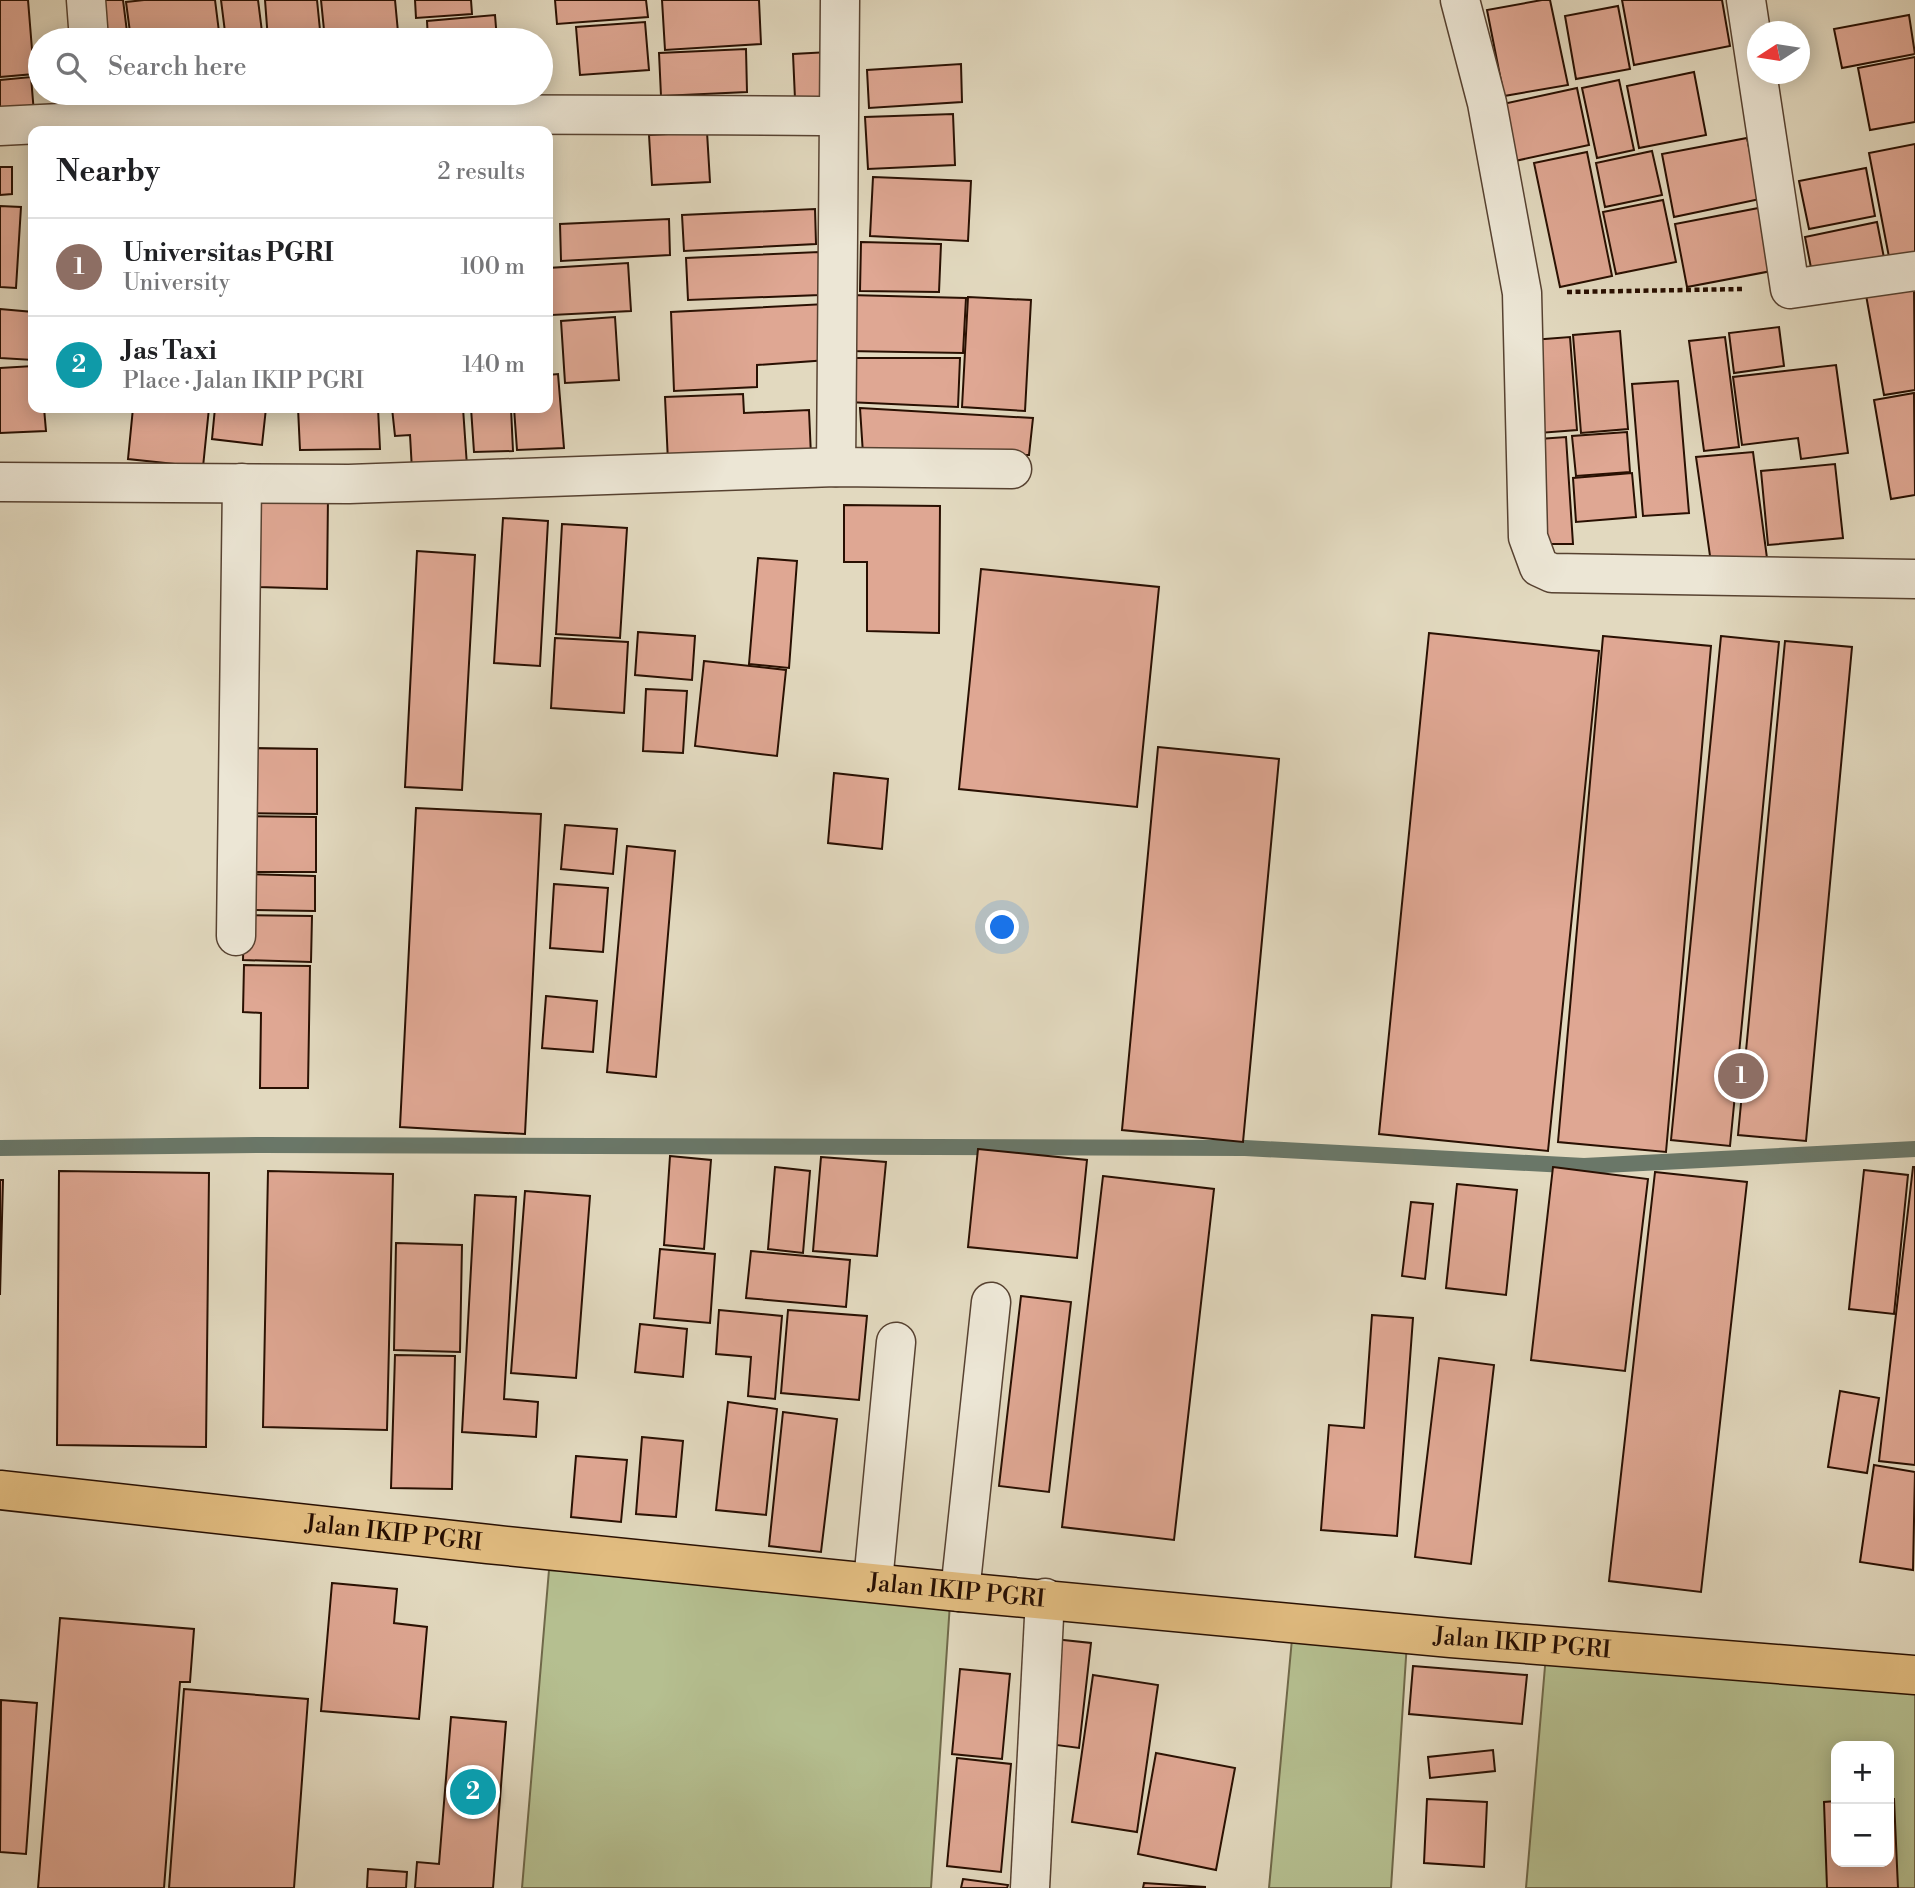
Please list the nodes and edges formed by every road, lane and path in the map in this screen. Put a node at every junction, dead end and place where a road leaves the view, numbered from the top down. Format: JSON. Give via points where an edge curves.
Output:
{"nodes":[{"id":1,"x":86,"y":0,"type":"edge"},
{"id":2,"x":840,"y":0,"type":"edge"},
{"id":3,"x":1460,"y":0,"type":"edge"},
{"id":4,"x":1746,"y":0,"type":"edge"},
{"id":5,"x":88,"y":28,"type":"edge"},
{"id":6,"x":93,"y":107,"type":"edge"},
{"id":7,"x":838,"y":116,"type":"junction"},
{"id":8,"x":0,"y":125,"type":"edge"},
{"id":9,"x":1915,"y":271,"type":"edge"},
{"id":10,"x":1790,"y":289,"type":"junction"},
{"id":11,"x":1522,"y":293,"type":"junction"},
{"id":12,"x":836,"y":467,"type":"junction"},
{"id":13,"x":1012,"y":469,"type":"dead end"},
{"id":14,"x":0,"y":482,"type":"edge"},
{"id":15,"x":242,"y":483,"type":"junction"},
{"id":16,"x":1915,"y":579,"type":"edge"},
{"id":17,"x":236,"y":936,"type":"dead end"},
{"id":18,"x":992,"y":1302,"type":"dead end"},
{"id":19,"x":896,"y":1342,"type":"dead end"},
{"id":20,"x":0,"y":1490,"type":"edge"},
{"id":21,"x":873,"y":1582,"type":"junction"},
{"id":22,"x":960,"y":1592,"type":"junction"},
{"id":23,"x":1045,"y":1598,"type":"junction"},
{"id":24,"x":1915,"y":1675,"type":"edge"},
{"id":25,"x":1030,"y":1888,"type":"edge"}],
"edges":[{"from":1,"to":5,"type":"street"},
{"from":2,"to":7,"type":"street"},
{"from":3,"to":11,"type":"street","via":[[1487,103]]},
{"from":4,"to":10,"type":"street"},
{"from":6,"to":7,"type":"street"},
{"from":6,"to":8,"type":"street"},
{"from":7,"to":12,"type":"street"},
{"from":9,"to":10,"type":"street"},
{"from":10,"to":11,"type":"path"},
{"from":11,"to":16,"type":"street","via":[[1528,537],[1539,567],[1552,573]]},
{"from":12,"to":13,"type":"street"},
{"from":12,"to":15,"type":"street","via":[[349,484]]},
{"from":14,"to":15,"type":"street"},
{"from":15,"to":17,"type":"street"},
{"from":18,"to":22,"type":"street"},
{"from":19,"to":21,"type":"street"},
{"from":20,"to":21,"type":"main road","name":"Jalan IKIP PGRI"},
{"from":21,"to":22,"type":"main road","name":"Jalan IKIP PGRI"},
{"from":22,"to":23,"type":"main road","name":"Jalan IKIP PGRI"},
{"from":23,"to":24,"type":"main road","name":"Jalan IKIP PGRI","via":[[1451,1638]]},
{"from":23,"to":25,"type":"street"}]}
